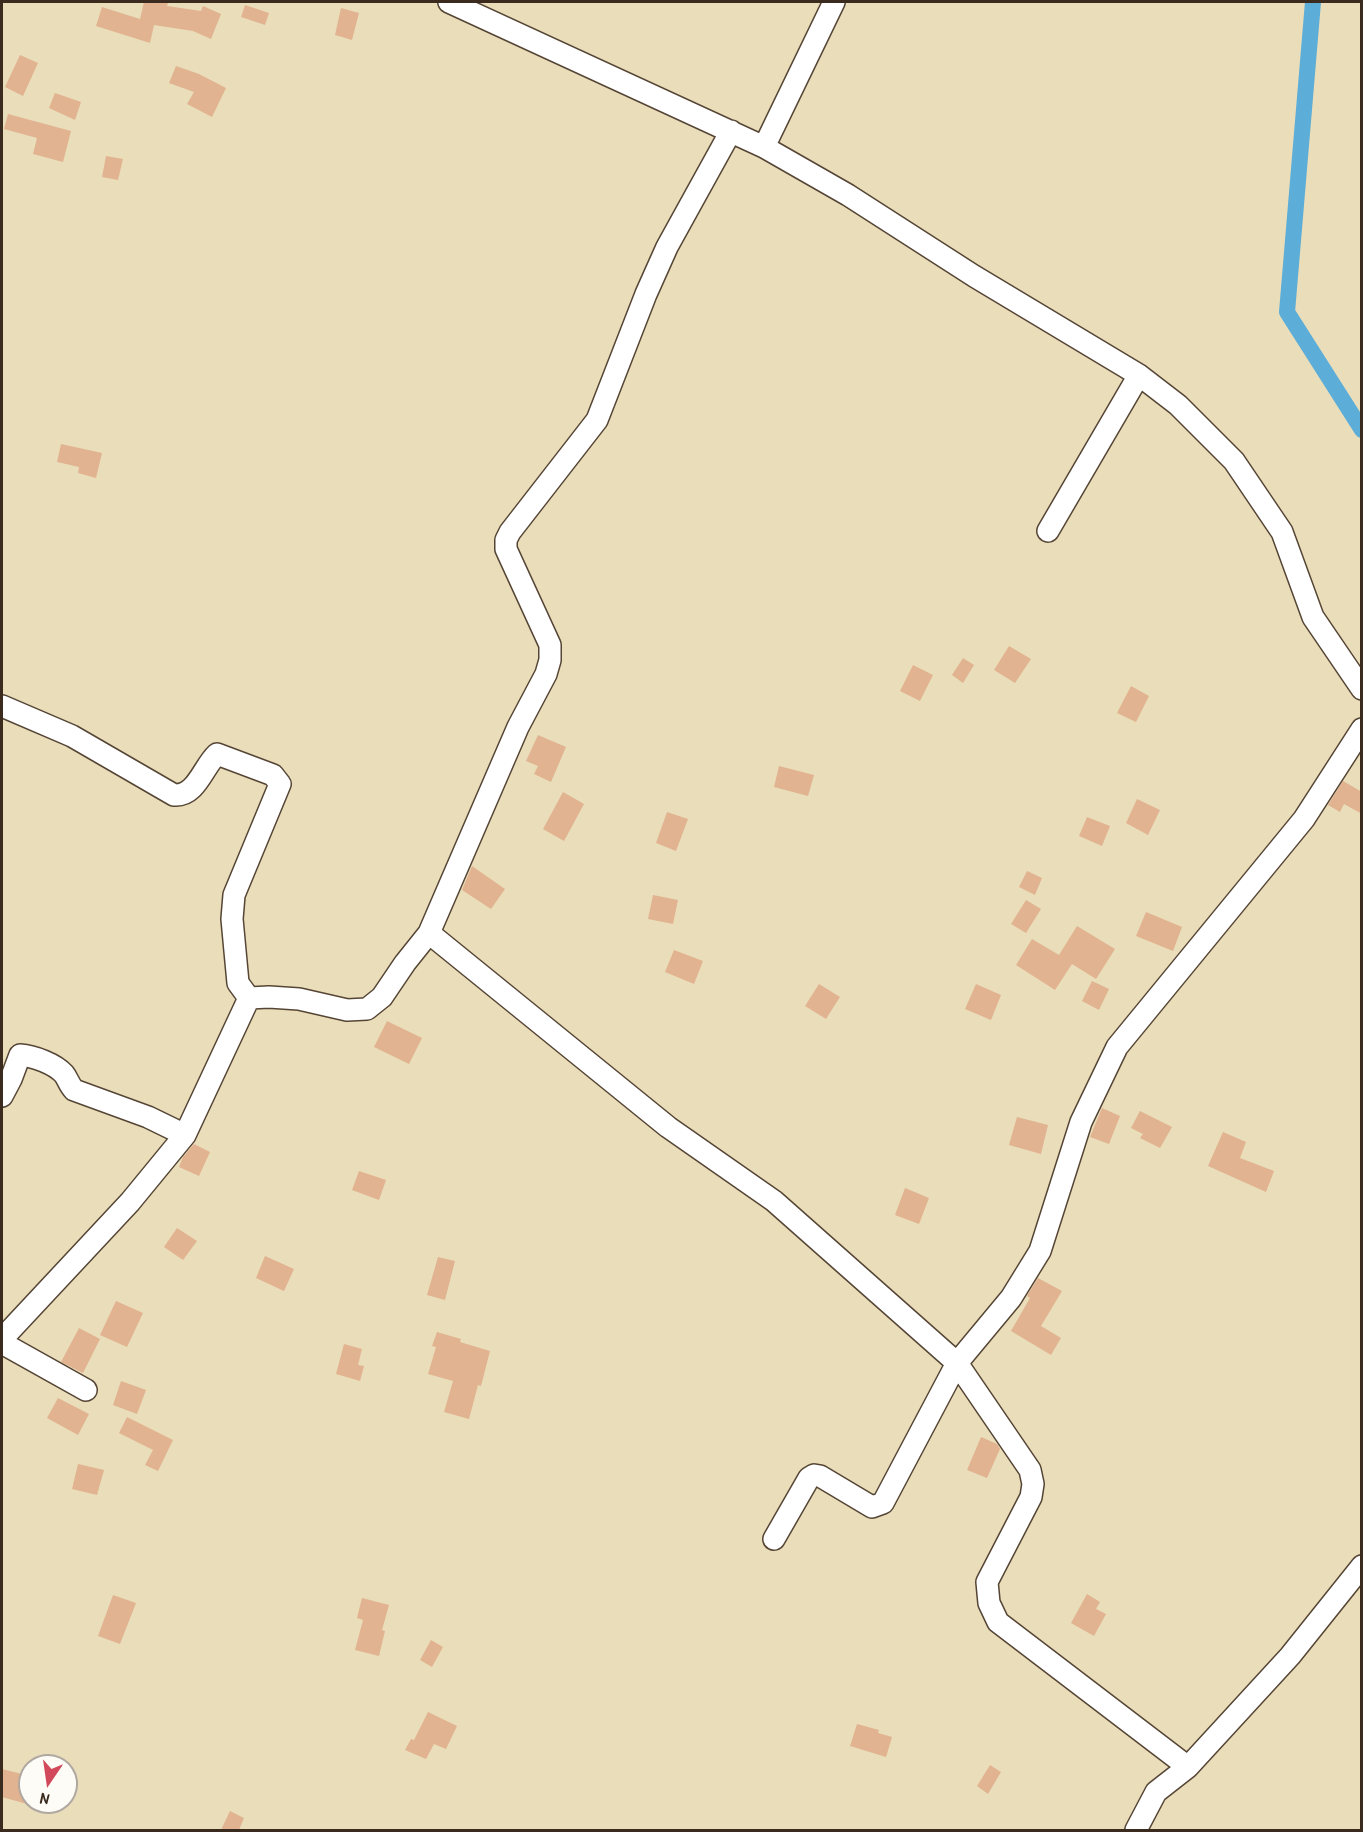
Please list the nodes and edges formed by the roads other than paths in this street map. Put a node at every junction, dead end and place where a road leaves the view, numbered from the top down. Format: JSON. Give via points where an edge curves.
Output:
{"nodes":[{"id":1,"x":454,"y":2,"type":"edge"},
{"id":2,"x":834,"y":2,"type":"edge"},
{"id":3,"x":731,"y":131,"type":"junction"},
{"id":4,"x":765,"y":147,"type":"junction"},
{"id":5,"x":1139,"y":375,"type":"junction"},
{"id":6,"x":1048,"y":531,"type":"dead end"},
{"id":7,"x":1362,"y":689,"type":"edge"},
{"id":8,"x":2,"y":706,"type":"edge"},
{"id":9,"x":1362,"y":729,"type":"edge"},
{"id":10,"x":429,"y":933,"type":"junction"},
{"id":11,"x":249,"y":998,"type":"junction"},
{"id":12,"x":2,"y":1096,"type":"edge"},
{"id":13,"x":185,"y":1135,"type":"junction"},
{"id":14,"x":2,"y":1341,"type":"edge"},
{"id":15,"x":957,"y":1363,"type":"junction"},
{"id":16,"x":86,"y":1390,"type":"dead end"},
{"id":17,"x":774,"y":1539,"type":"dead end"},
{"id":18,"x":1362,"y":1566,"type":"edge"},
{"id":19,"x":1188,"y":1767,"type":"junction"},
{"id":20,"x":1136,"y":1830,"type":"edge"}],
"edges":[{"from":1,"to":3,"type":"street"},
{"from":2,"to":4,"type":"street"},
{"from":3,"to":4,"type":"street"},
{"from":3,"to":10,"type":"street","via":[[667,247],[597,420],[506,540],[506,549],[550,645],[550,660]]},
{"from":4,"to":5,"type":"street"},
{"from":5,"to":6,"type":"street"},
{"from":5,"to":7,"type":"street","via":[[1178,405],[1234,461],[1282,532],[1313,617]]},
{"from":8,"to":11,"type":"street","via":[[72,736],[174,795],[190,792],[217,754],[273,775],[280,784],[234,895],[232,919],[238,983]]},
{"from":9,"to":15,"type":"street","via":[[1304,819],[1117,1047],[1081,1122],[1040,1251],[1011,1298]]},
{"from":10,"to":11,"type":"street","via":[[382,997],[367,1009],[346,1010],[299,999]]},
{"from":10,"to":15,"type":"street","via":[[668,1127],[774,1201]]},
{"from":11,"to":13,"type":"street"},
{"from":12,"to":13,"type":"street","via":[[20,1055],[29,1056],[60,1070],[74,1090]]},
{"from":13,"to":14,"type":"street","via":[[130,1202]]},
{"from":14,"to":16,"type":"street"},
{"from":15,"to":17,"type":"street","via":[[883,1503],[872,1507],[814,1476],[809,1478]]},
{"from":15,"to":19,"type":"street","via":[[1030,1470],[1033,1484],[1031,1497],[987,1582],[998,1622]]},
{"from":18,"to":19,"type":"street","via":[[1290,1656]]},
{"from":19,"to":20,"type":"street","via":[[1156,1792]]}]}
